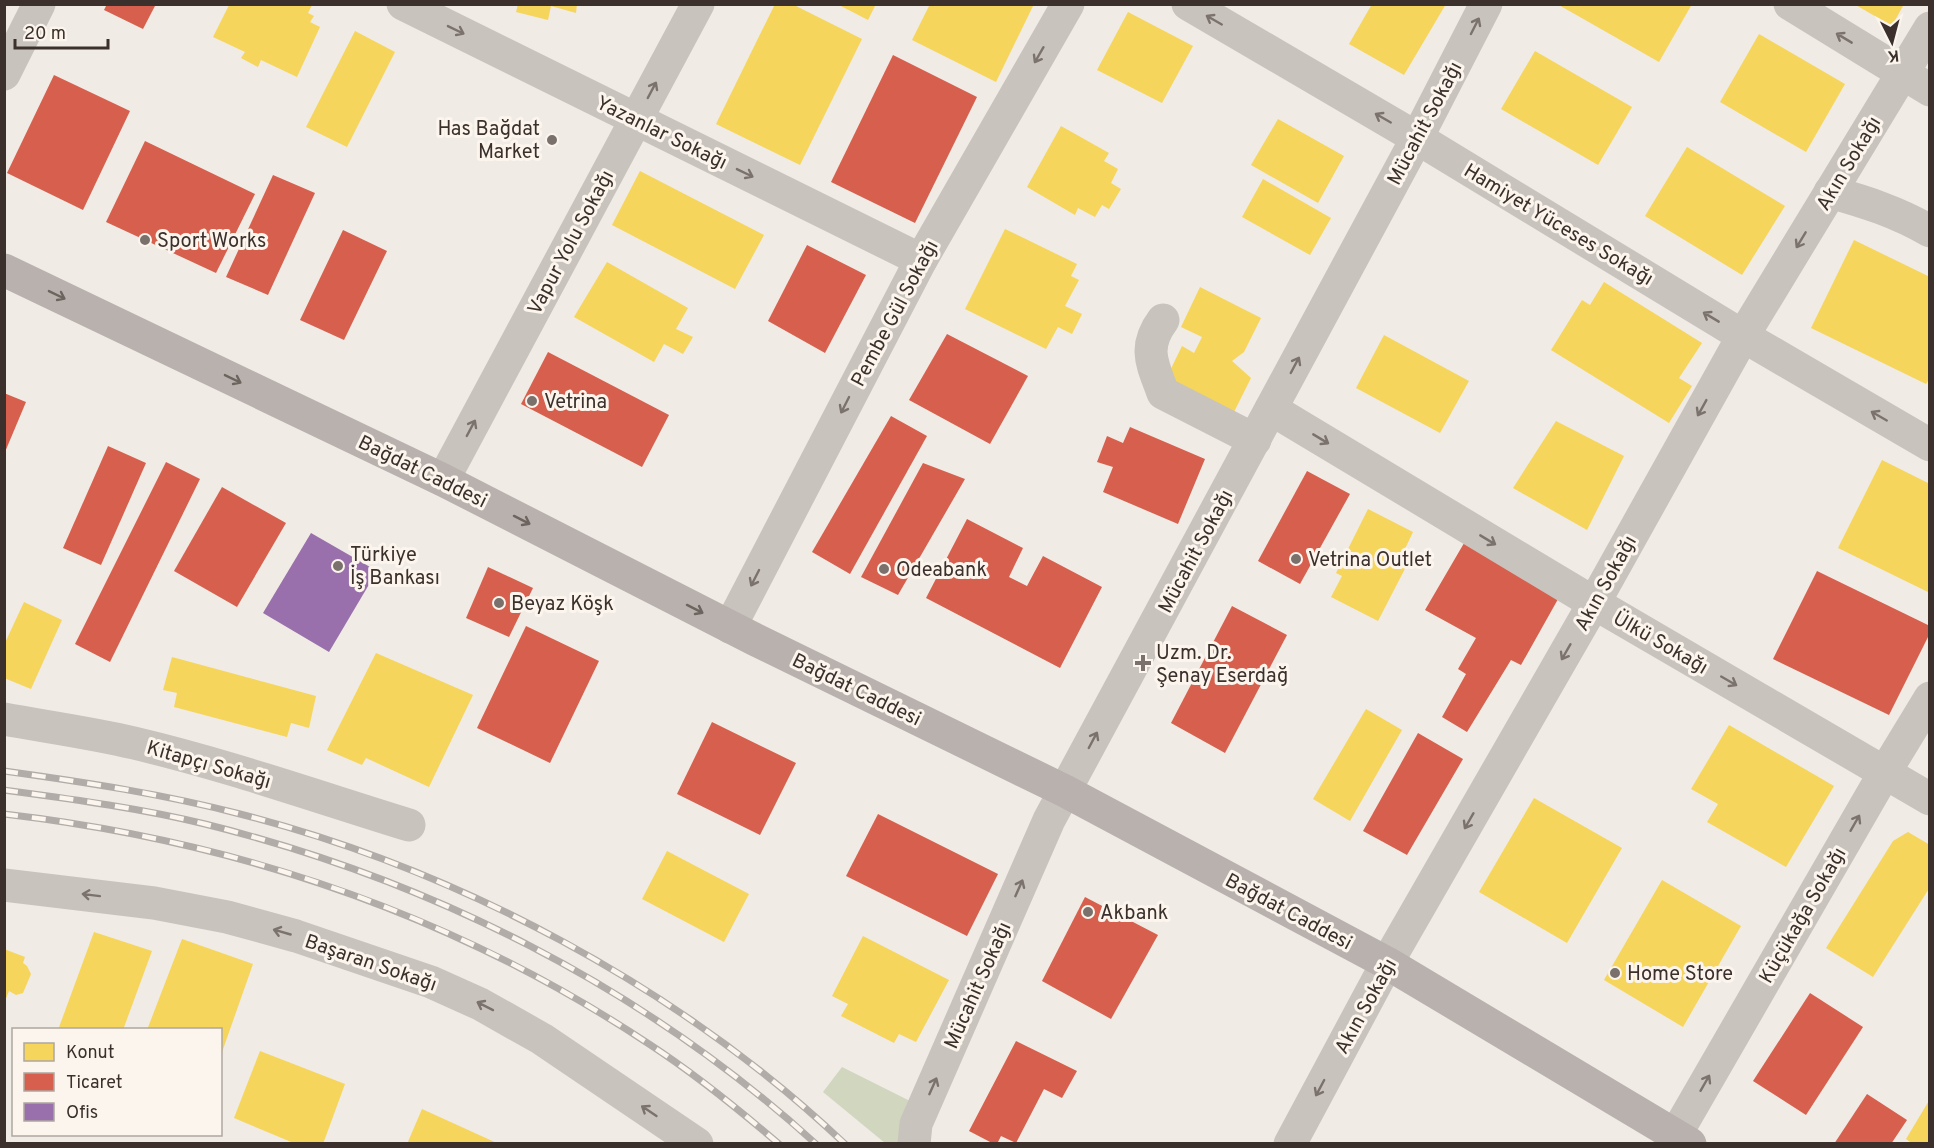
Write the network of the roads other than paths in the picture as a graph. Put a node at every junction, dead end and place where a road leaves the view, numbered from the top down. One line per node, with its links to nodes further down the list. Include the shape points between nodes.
1 (39, 4): 9 (street)
2 (403, 4): 11 (street, Yazanlar Sokağı, one-way to 11)
3 (698, 4): 11 (street, Vapur Yolu Sokağı, one-way to 3)
4 (1068, 4): 15 (street, Pembe Gül Sokağı, one-way to 15)
5 (1188, 4): 12 (street, Hamiyet Yüceses Sokağı, one-way to 5)
6 (1486, 4): 12 (street, Mücahit Sokağı, one-way to 6)
7 (1790, 4): 10 (street, one-way to 7)
8 (1929, 28): 10 (street, Akın Sokağı)
9 (4, 74)
10 (1916, 82): 13 (street, Akın Sokağı)
11 (636, 119): 15 (street, Yazanlar Sokağı, one-way to 15); 22 (street, Vapur Yolu Sokağı, one-way to 11)
12 (1417, 138): 18 (street, Hamiyet Yüceses Sokağı, one-way to 12); 19 (street, Mücahit Sokağı, one-way to 12)
13 (1830, 192): 14 (street, via 1903,216); 18 (street, Akın Sokağı, one-way to 18)
14 (1929, 231)
15 (921, 260): 24 (street, Pembe Gül Sokağı, one-way to 24)
16 (4, 270): 22 (main road, Bağdat Caddesi, one-way to 22)
17 (1163, 320): 20 (street, via 1150,356 1163,393)
18 (1743, 336): 21 (street, Hamiyet Yüceses Sokağı, one-way to 18); 23 (street, Akın Sokağı, one-way to 23)
19 (1271, 409): 20 (street, Mücahit Sokağı); 23 (street, Ülkü Sokağı, one-way to 23)
20 (1255, 440): 28 (street, Mücahit Sokağı, one-way to 20)
21 (1929, 445)
22 (443, 480): 24 (main road, Bağdat Caddesi, one-way to 24)
23 (1594, 603): 27 (street, Ülkü Sokağı, one-way to 27); 32 (street, Akın Sokağı, one-way to 32)
24 (730, 627): 28 (main road, Bağdat Caddesi)
25 (1929, 698): 27 (street, Küçükağa Sokağı)
26 (4, 719): 30 (street, Kitapçı Sokağı, via 135,743)
27 (1885, 772): 29 (street, Ülkü Sokağı); 33 (street, Küçükağa Sokağı, one-way to 27)
28 (1065, 791): 32 (main road, Bağdat Caddesi); 35 (street, Mücahit Sokağı, one-way to 28, via 916,1124)
29 (1929, 799)
30 (409, 825)
31 (4, 885): 34 (street, Başaran Sokağı, one-way to 31, via 515,1023 431,982 227,917 154,903)
32 (1388, 963): 33 (main road, Bağdat Caddesi); 36 (street, Akın Sokağı, one-way to 36)
33 (1683, 1139)
34 (697, 1143)
35 (915, 1143)
36 (1290, 1143)

